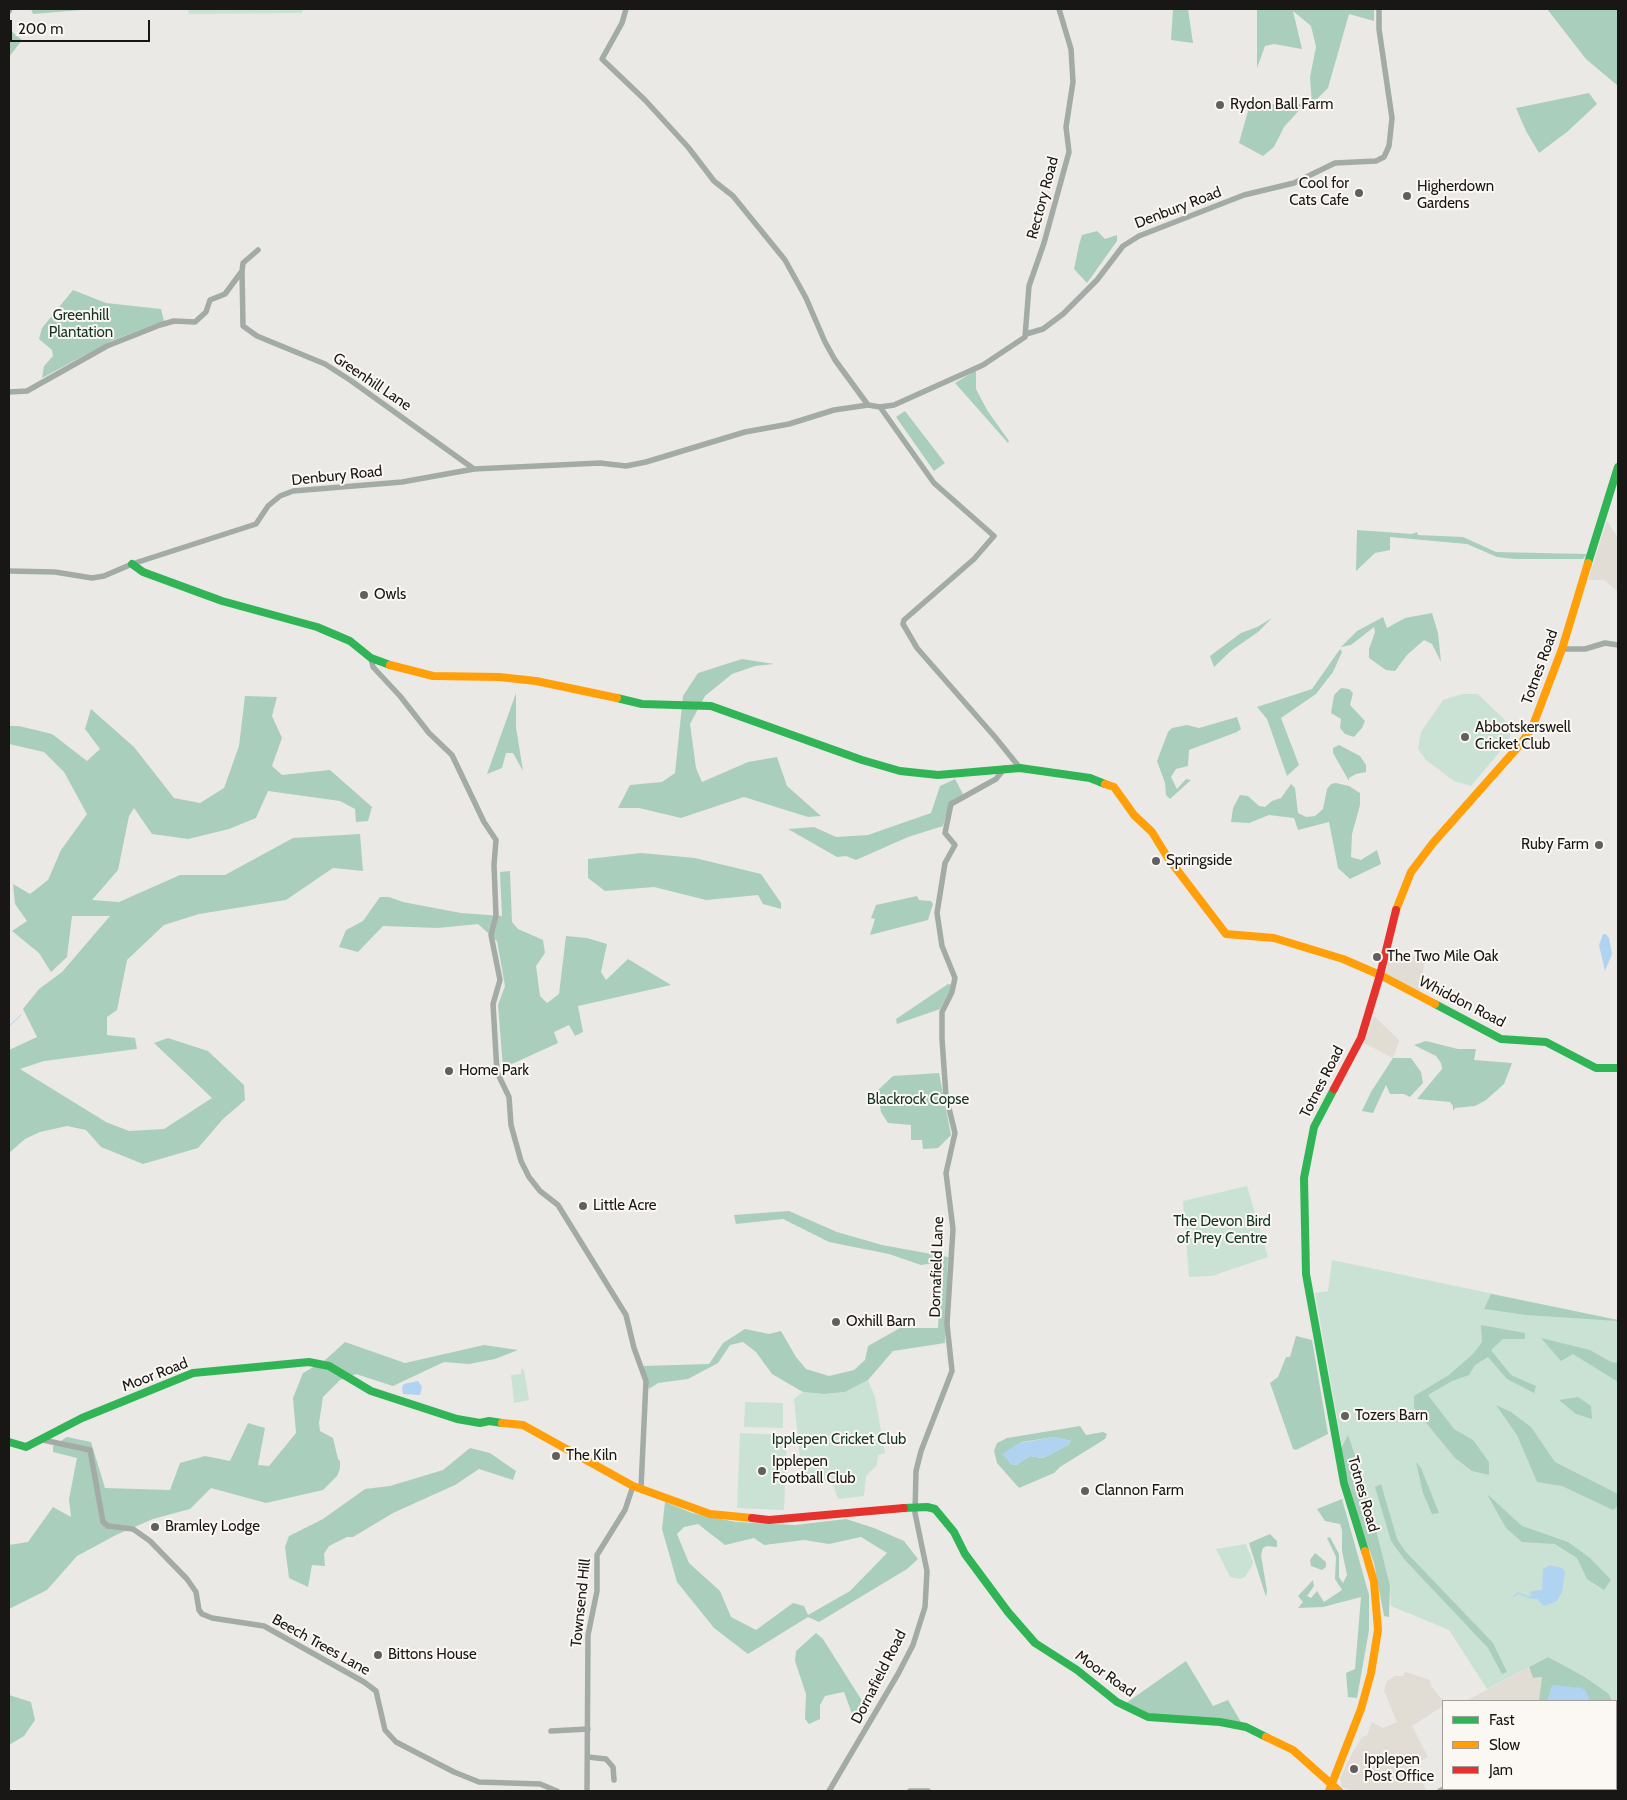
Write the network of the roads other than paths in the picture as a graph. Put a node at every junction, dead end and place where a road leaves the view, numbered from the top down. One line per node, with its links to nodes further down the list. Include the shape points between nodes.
1 (626, 9): 8 (street, via 602,59 676,134 714,181 733,196 785,260 832,354)
2 (1059, 9): 6 (street, Rectory Road, via 1071,49 1073,82 1066,127 1069,152 1029,286)
3 (1378, 9): 6 (street, Denbury Road, via 1378,30 1392,118 1389,146 1384,157 1376,161 1335,163 1294,183 1244,195 1139,236 1123,246 1097,280 1063,314 1043,329)
4 (258, 250): 5 (street, Greenhill Lane, via 243,263)
5 (242, 271): 7 (street, Greenhill Lane, via 225,294 210,300 206,312 195,322 160,325 107,346 27,391); 11 (street, Greenhill Lane, via 243,326 257,336 325,364)
6 (1026, 334): 9 (street, Denbury Road, via 1021,341 983,365 894,405)
7 (9, 392)
8 (868, 405): 9 (street, Denbury Road); 11 (street, Denbury Road, via 745,432 626,466 600,463)
9 (880, 407): 18 (street, via 934,483 994,536 974,559 903,624 917,648)
10 (1618, 467): 15 (street, Totnes Road)
11 (474, 469): 12 (street, Denbury Road, via 402,482 293,491 268,506 256,524)
12 (132, 564): 13 (street, Denbury Road, via 92,578 55,572); 16 (street, via 144,572 222,601 338,635 350,640)
13 (9, 571)
14 (1618, 645): 15 (street, via 1605,643 1585,649)
15 (1562, 649): 19 (street, Totnes Road, via 1527,736 1411,872 1397,905)
16 (371, 658): 17 (street, Whiddon Road, via 433,676 519,679 642,704 711,706 900,771 938,775); 24 (street, via 373,667 452,755 496,840 496,916 491,935 500,980 493,1004 496,1072 508,1097 520,1161 529,1178 558,1205 626,1315 646,1381)
17 (1005, 768): 18 (street, Whiddon Road); 25 (street, Dornafield Lane, via 996,778 951,804 945,833 955,845 945,863 937,913 942,946 956,978 942,1012 946,1096 955,1133 946,1174 953,1229 947,1324 952,1371 921,1451 916,1471)
18 (1020, 768): 19 (street, Whiddon Road, via 1082,775 1114,787 1134,815 1152,832 1226,934 1274,938 1296,944 1344,959)
19 (1380, 976): 20 (street, Whiddon Road, via 1501,1039 1546,1042 1596,1068); 30 (street, Totnes Road, via 1361,1038 1314,1128 1304,1178 1306,1274 1313,1325 1344,1483 1369,1562 1377,1600 1378,1630 1370,1680)
20 (1618, 1068)
21 (43, 1440): 22 (street, Moor Road, via 26,1447); 23 (street, Moor Road, via 82,1418 193,1373 309,1362 329,1366 371,1391 457,1419 523,1425); 31 (street, Beech Trees Lane, via 90,1450 103,1522 108,1526 133,1529 150,1541 187,1579 196,1592 202,1614 264,1626 364,1682 376,1691 385,1730 396,1742 454,1772 479,1782 540,1784)
22 (9, 1442)
23 (632, 1486): 24 (street, Moor Road); 26 (street, Townsend Hill, via 625,1510 597,1555 597,1591 588,1635)
24 (641, 1488): 25 (street, Moor Road, via 710,1514 769,1520 855,1510)
25 (915, 1508): 30 (street, Moor Road, via 935,1509 985,1581 1036,1643 1117,1702 1148,1718 1220,1722 1246,1728 1293,1750 1319,1771); 33 (street, Dornafield Road, via 927,1564 925,1606 913,1645 898,1674)
26 (588, 1729): 27 (street); 28 (street, Townsend Hill)
27 (552, 1730)
28 (588, 1757): 29 (street, via 606,1759 613,1767); 32 (street, Townsend Hill)
29 (614, 1780)
30 (1330, 1788): 36 (street)
31 (557, 1791)
32 (588, 1791)
33 (829, 1791)
34 (910, 1791): 35 (street)
35 (928, 1791)
36 (1339, 1791)

